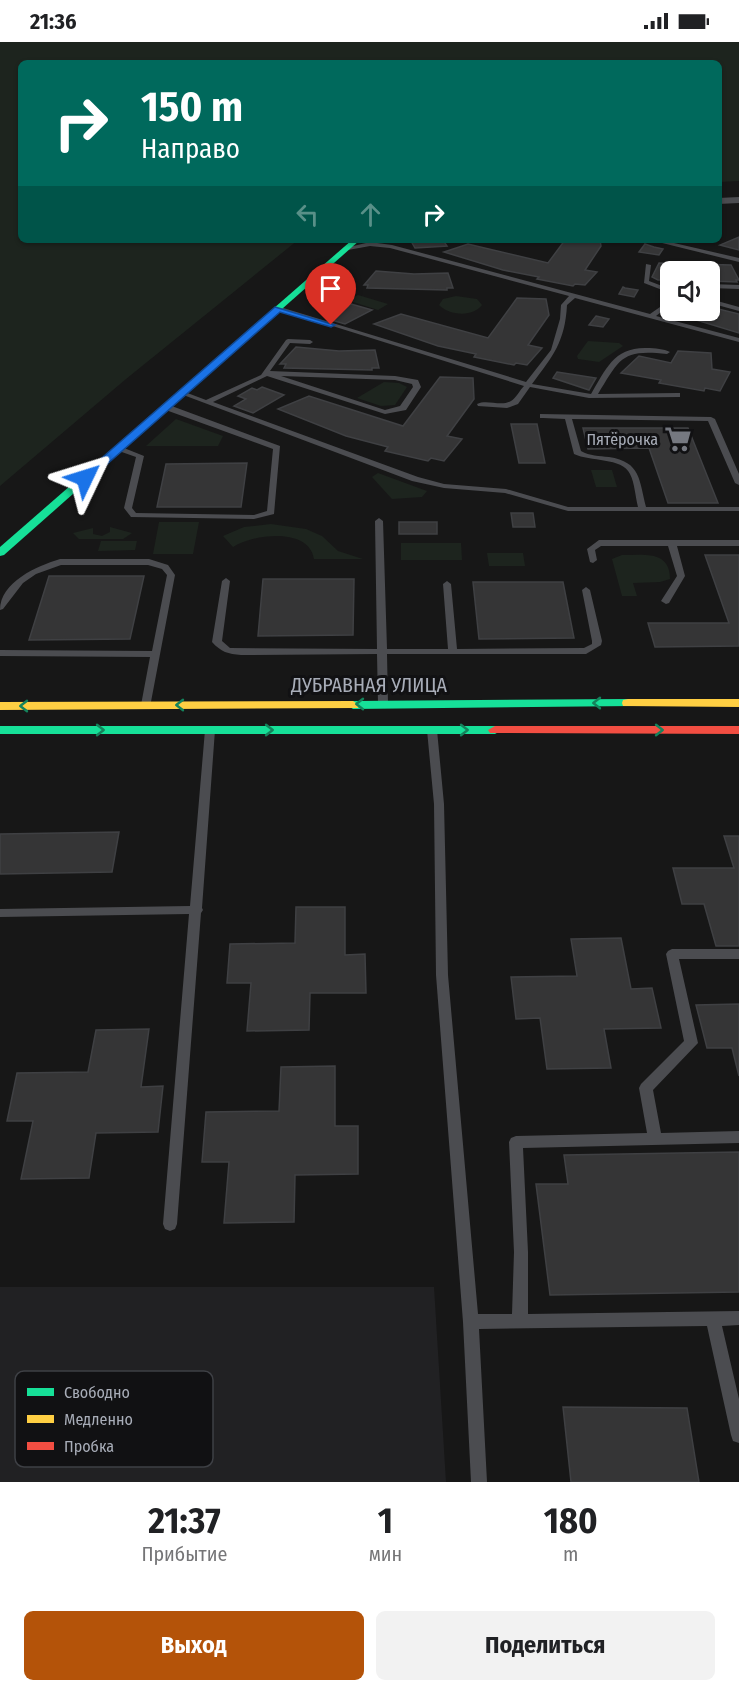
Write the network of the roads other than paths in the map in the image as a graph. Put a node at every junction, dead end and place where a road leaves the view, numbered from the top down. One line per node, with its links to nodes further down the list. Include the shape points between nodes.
1 (739, 200): 2 (street)
2 (722, 201)
3 (666, 243): 5 (lane)
4 (352, 244): 10 (lane, via 390,246); 12 (street)
5 (739, 260)
6 (648, 265): 8 (lane, via 645,282)
7 (720, 286): 9 (lane)
8 (660, 287)
9 (739, 287)
10 (574, 295): 15 (lane); 20 (lane, via 564,305 564,319 553,351)
11 (720, 304): 14 (lane)
12 (278, 308): 20 (lane); 21 (street)
13 (660, 309): 15 (lane)
14 (739, 309)
15 (651, 316): 16 (lane)
16 (739, 340)
17 (310, 342): 19 (lane, via 288,340)
18 (667, 352): 23 (lane, via 632,349 615,361)
19 (266, 373): 19 (lane, via 385,412 403,408 417,387 415,382 395,378); 24 (lane)
20 (525, 385): 23 (lane); 25 (lane, via 512,405)
21 (182, 393): 24 (lane); 26 (street)
22 (676, 395): 23 (lane)
23 (593, 396)
24 (207, 402): 31 (lane, via 428,483 513,492 563,508)
25 (481, 404)
26 (166, 407): 29 (street); 29 (lane, via 278,448 271,512 254,517 134,515 128,508 140,456)
27 (543, 416): 28 (lane)
28 (568, 416): 30 (lane, via 711,419); 31 (lane, via 578,452 590,459 622,463 632,470)
29 (119, 448): 36 (street)
30 (739, 483)
31 (643, 509): 32 (lane)
32 (739, 509)
33 (379, 521): 43 (lane)
34 (672, 543): 35 (lane); 37 (lane, via 599,543 591,549); 41 (lane, via 681,576)
35 (739, 543)
36 (0, 553)
37 (593, 560)
38 (226, 581): 43 (lane, via 217,642 227,651)
39 (447, 584): 44 (lane)
40 (586, 590): 44 (lane, via 597,641 591,649)
41 (666, 601)
42 (0, 608): 46 (lane, via 27,576 60,562 158,564 171,575)
43 (382, 652): 44 (lane); 48 (lane)
44 (453, 652)
45 (0, 653): 46 (lane)
46 (156, 654): 49 (lane)
47 (739, 703): 48 (street, ДУБРАВНАЯ УЛИЦА, one-way to 48)
48 (383, 704): 49 (street, ДУБРАВНАЯ УЛИЦА, one-way to 49)
49 (146, 705): 51 (street, ДУБРАВНАЯ УЛИЦА)
50 (0, 706): 51 (street, ДУБРАВНАЯ УЛИЦА, one-way to 50)
51 (80, 706): 53 (street)
52 (0, 730): 53 (street)
53 (74, 730): 54 (street, one-way to 54)
54 (210, 730): 55 (street, one-way to 55); 57 (lane)
55 (432, 730): 56 (street, one-way to 56); 66 (lane, via 439,804 442,975)
56 (739, 730)
57 (197, 910): 58 (lane); 62 (lane)
58 (0, 913)
59 (739, 954): 61 (lane, via 672,954 692,1043 646,1088)
60 (739, 1137): 61 (lane)
61 (655, 1139): 65 (lane, via 516,1142)
62 (170, 1224)
63 (713, 1318): 64 (lane); 65 (lane); 67 (lane)
64 (739, 1318)
65 (520, 1321): 66 (lane)
66 (471, 1322): 68 (lane)
67 (739, 1435)
68 (479, 1482)

